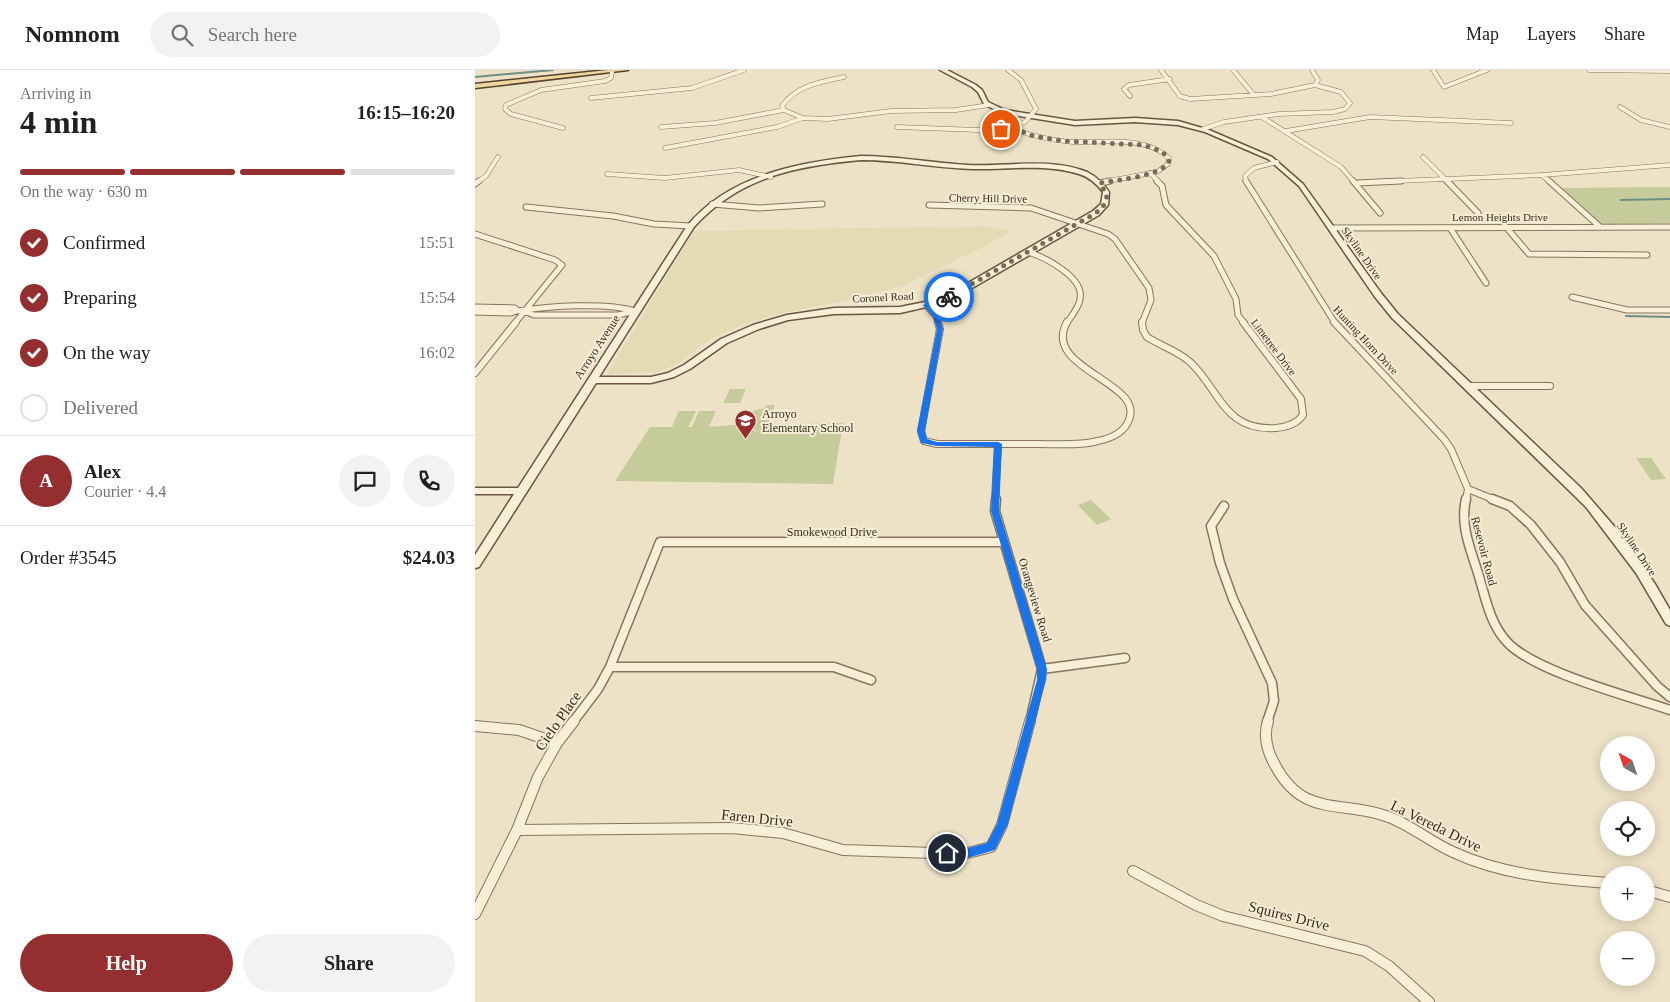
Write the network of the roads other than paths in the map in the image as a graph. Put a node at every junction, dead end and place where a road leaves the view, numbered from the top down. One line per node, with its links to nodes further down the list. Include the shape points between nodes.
1 (625, 70): 12 (main road)
2 (744, 70): 19 (street, via 692,88)
3 (943, 70): 20 (street, via 974,86)
4 (1008, 70): 23 (street, via 1021,80 1034,101 1036,109)
5 (1161, 70): 14 (street)
6 (1233, 70): 17 (street)
7 (1313, 70): 16 (street, via 1318,80)
8 (1433, 70): 9 (street, via 1444,87)
9 (1487, 70)
10 (1589, 70): 11 (street)
11 (1670, 71)
12 (612, 72): 15 (main road); 30 (street, via 611,78 605,80 549,88 506,105 505,109 511,114)
13 (844, 77): 22 (street, via 799,89 785,101)
14 (1170, 80): 17 (street, via 1182,98 1210,101); 18 (street, via 1129,85 1124,89)
15 (475, 86)
16 (1315, 86): 17 (street); 24 (street, via 1342,93 1350,103 1345,109 1333,112)
17 (1254, 95)
18 (1130, 96)
19 (591, 98)
20 (989, 106): 23 (street, Skyline Drive); 25 (street, via 903,110 828,119)
21 (1620, 107): 29 (street, via 1641,120)
22 (784, 110): 25 (street); 27 (street, via 715,123)
23 (1031, 117): 31 (street); 32 (street, Skyline Drive, via 1084,123 1156,121)
24 (1262, 117): 32 (street, via 1224,122); 33 (street)
25 (803, 118): 34 (street, via 777,127)
26 (1511, 123): 33 (street, via 1371,118)
27 (661, 127)
28 (897, 127): 31 (street)
29 (1670, 127)
30 (563, 128)
31 (1013, 128): 39 (street, via 1052,140 1154,148 1166,154 1169,161 1165,167)
32 (1203, 129): 37 (street, Skyline Drive)
33 (1286, 132): 45 (street, via 1322,152)
34 (665, 148)
35 (498, 157): 46 (street, via 486,176)
36 (1423, 157): 43 (street)
37 (1277, 162): 57 (street, Skyline Drive, via 1301,185); 78 (street, Hunting Horn Drive, via 1250,170 1245,176 1246,182 1332,320 1445,439)
38 (1670, 164): 41 (street)
39 (1150, 173): 44 (street); 76 (street, Limetree Drive, via 1162,186 1166,205 1214,256 1236,299 1238,315 1301,399 1303,414)
40 (607, 174): 42 (street, via 665,178 744,170)
41 (1542, 174): 43 (street); 55 (street)
42 (771, 176): 44 (street, via 824,162 880,158 964,166 1053,167 1085,174); 47 (street, Arroyo Avenue)
43 (1445, 180): 45 (street); 52 (street)
44 (1100, 183): 53 (street, Coronel Road, via 1107,196 1104,205)
45 (1357, 183): 51 (street)
46 (475, 184)
47 (712, 204): 48 (street, via 759,208); 54 (street, Arroyo Avenue)
48 (822, 204)
49 (929, 205): 53 (street, Cherry Hill Drive, via 1031,208)
50 (526, 207): 54 (street)
51 (1380, 213)
52 (1478, 213)
53 (1078, 223): 61 (street, Coronel Road); 76 (street, Cherry Hill Drive, via 1115,239 1149,289 1151,300 1141,323 1147,337 1191,363 1232,418 1255,428)
54 (691, 226): 67 (street, Arroyo Avenue)
55 (1599, 226): 56 (street, Lemon Heights Drive); 59 (street, Lemon Heights Drive)
56 (1670, 226)
57 (1331, 228): 58 (street, Lemon Heights Drive); 74 (street, Skyline Drive, via 1395,316)
58 (1450, 228): 59 (street, Lemon Heights Drive); 63 (street)
59 (1506, 228): 62 (street, via 1529,254)
60 (475, 234): 70 (street, via 562,265)
61 (1027, 252): 65 (street, Coronel Road, via 957,293); 77 (street, via 1050,261 1081,287 1081,299 1063,332 1063,346 1077,363 1120,392 1130,410 1129,420 1119,433 1101,440 1079,444)
62 (1647, 255)
63 (1486, 283)
64 (1572, 297): 68 (street, via 1627,310)
65 (926, 305): 73 (street, Coronel Road, via 900,310 820,312 787,318 723,341 671,375 651,380); 77 (street, via 936,316 940,329 921,431 924,441)
66 (475, 307): 69 (street, via 515,308)
67 (636, 310): 70 (street, via 618,315 534,315); 73 (street, Arroyo Avenue)
68 (1670, 310)
69 (517, 311): 70 (street); 71 (street)
70 (524, 311): 72 (street)
71 (475, 312)
72 (475, 373)
73 (592, 380): 80 (street, Arroyo Avenue)
74 (1469, 386): 75 (street); 85 (street, Skyline Drive, via 1597,511)
75 (1550, 386)
76 (1284, 427)
77 (998, 444): 83 (street, Orangeview Road, via 994,500)
78 (1468, 489): 91 (street, via 1511,506 1531,525 1560,562 1585,605); 92 (street, Resevoir Road, via 1463,511 1465,531 1493,620 1508,643 1540,665)
79 (475, 491): 80 (street)
80 (521, 491): 84 (street, Arroyo Avenue)
81 (1224, 506): 98 (street, La Vereda Drive, via 1211,526 1216,551 1235,607 1265,665 1275,693 1265,737 1271,759 1288,786 1301,799 1314,804 1369,811 1388,817 1452,853 1486,867 1527,877)
82 (660, 542): 83 (street, Smokewood Drive); 88 (street, Cielo Place)
83 (1004, 542): 89 (street, Orangeview Road)
84 (475, 564)
85 (1668, 612): 86 (street, Skyline Drive)
86 (1670, 621)
87 (1125, 658): 89 (street)
88 (610, 667): 90 (street, via 834,667); 94 (street, Cielo Place, via 598,689)
89 (1042, 669): 96 (street, Orangeview Road, via 1002,824)
90 (871, 680)
91 (1670, 697)
92 (1670, 710)
93 (475, 726): 94 (street, via 519,730)
94 (557, 743): 95 (street, Cielo Place, via 538,776)
95 (517, 830): 96 (street, Faren Drive, via 732,828 783,833 843,850 964,854); 101 (street, Cielo Place)
96 (991, 847)
97 (1133, 871): 102 (street, Squires Drive, via 1223,916 1365,951 1389,966)
98 (1600, 882)
99 (1655, 893): 100 (street)
100 (1670, 897)
101 (475, 914)
102 (1429, 1002)

